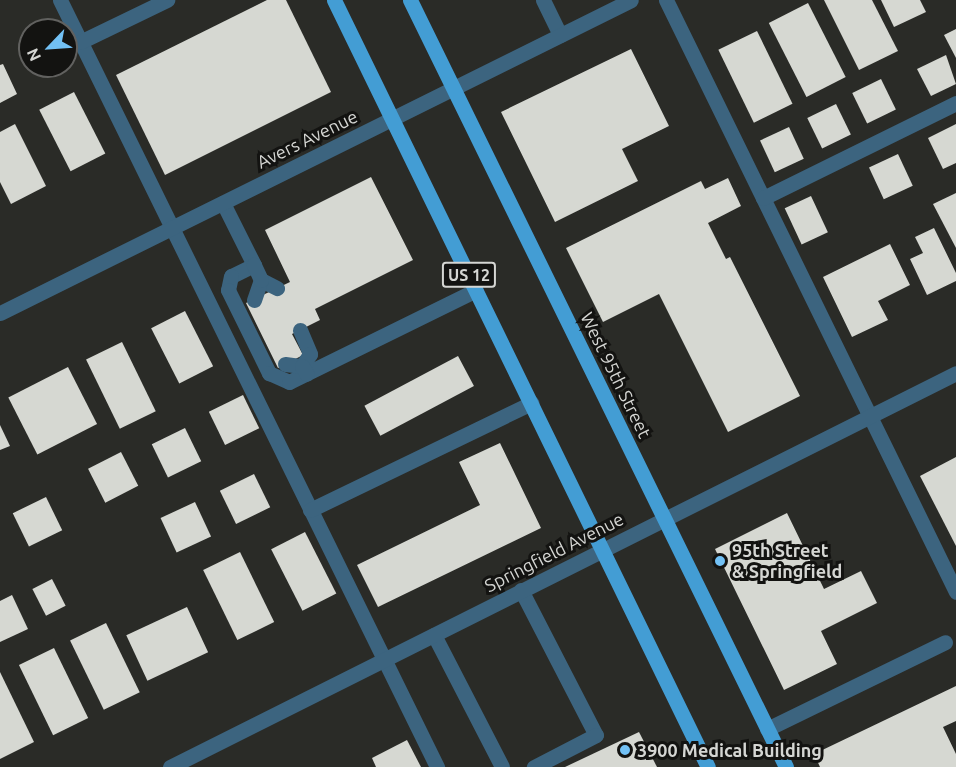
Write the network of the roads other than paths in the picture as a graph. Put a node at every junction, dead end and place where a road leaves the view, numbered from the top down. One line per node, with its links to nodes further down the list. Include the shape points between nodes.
1 (60, 0): 9 (street)
2 (167, 0): 9 (street)
3 (334, 0): 12 (main road, US 12)
4 (410, 0): 10 (main road, West 95th Street)
5 (543, 0): 8 (street)
6 (631, 0): 8 (street, Avers Avenue)
7 (666, 0): 13 (street)
8 (560, 35): 10 (street, Avers Avenue)
9 (80, 42): 15 (street)
10 (453, 88): 12 (street, Avers Avenue); 29 (main road, West 95th Street)
11 (956, 103): 13 (street)
12 (392, 118): 14 (street, Avers Avenue); 19 (main road, US 12)
13 (763, 198): 27 (street)
14 (223, 203): 15 (street, Avers Avenue); 16 (street)
15 (172, 228): 21 (street, Avers Avenue); 28 (street)
16 (254, 265): 17 (street); 24 (street, via 231,276 228,290 269,373 289,382)
17 (261, 280): 18 (street); 20 (street)
18 (278, 288)
19 (477, 290): 24 (street); 26 (main road, US 12)
20 (254, 300)
21 (0, 313)
22 (300, 330): 24 (street, via 310,354)
23 (285, 364): 24 (street)
24 (304, 370)
25 (956, 373): 27 (street, Springfield Avenue)
26 (531, 403): 28 (street); 30 (main road, US 12)
27 (870, 416): 29 (street, Springfield Avenue); 32 (street)
28 (310, 510): 35 (street)
29 (664, 518): 30 (street, Springfield Avenue); 36 (main road, West 95th Street)
30 (603, 549): 31 (street, Springfield Avenue); 41 (main road, US 12)
31 (521, 590): 33 (street, Springfield Avenue); 40 (street, via 596,735)
32 (956, 592)
33 (434, 634): 35 (street, Springfield Avenue); 39 (street)
34 (945, 642): 36 (street)
35 (384, 660): 37 (street, Springfield Avenue); 38 (street)
36 (767, 729): 42 (main road, West 95th Street)
37 (170, 767)
38 (437, 767)
39 (502, 767)
40 (534, 767)
41 (708, 767)
42 (786, 767)

